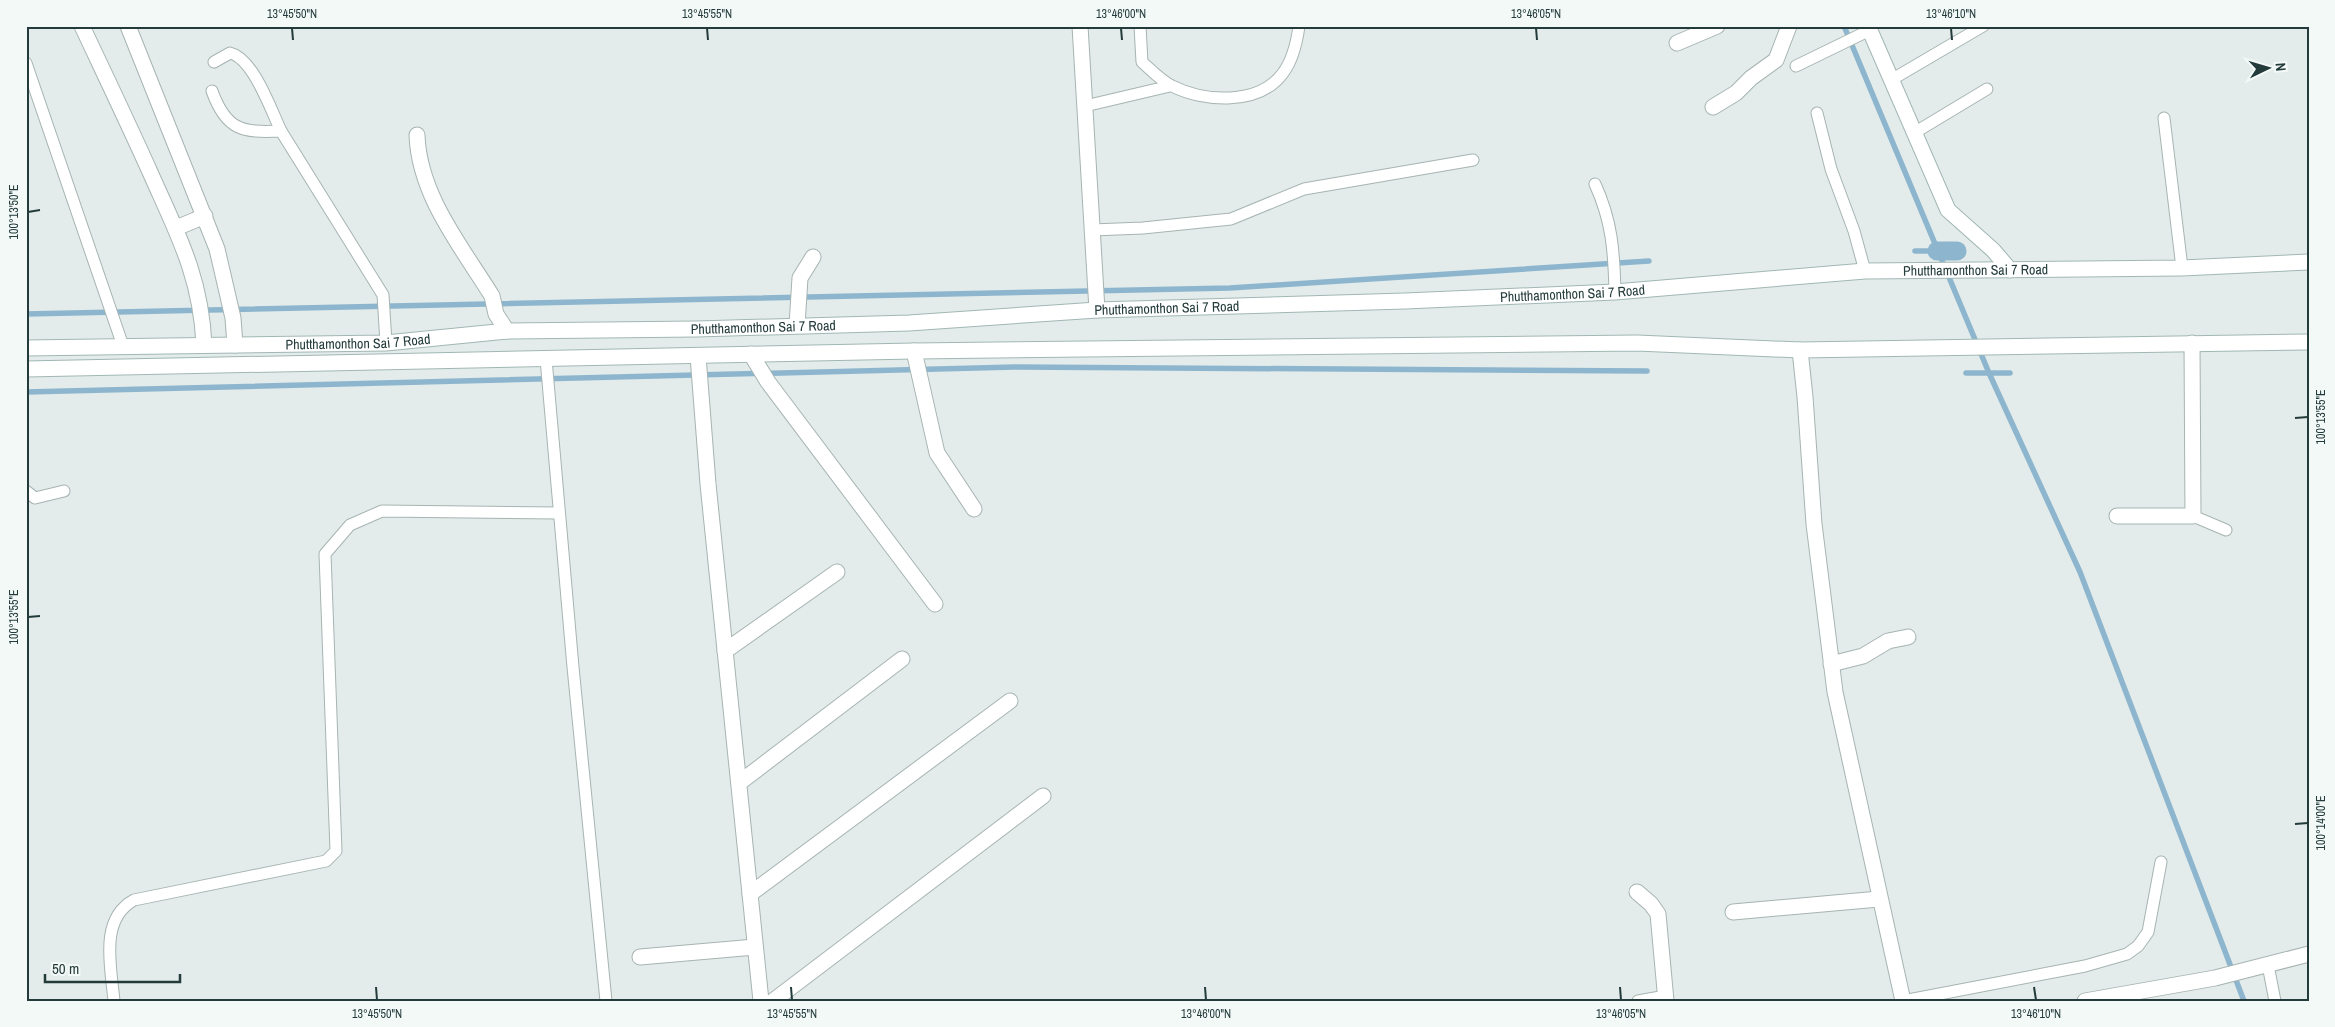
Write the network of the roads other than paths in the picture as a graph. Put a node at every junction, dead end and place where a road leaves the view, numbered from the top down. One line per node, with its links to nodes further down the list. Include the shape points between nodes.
1 (82, 26): 28 (street)
2 (128, 26): 27 (street)
3 (1080, 26): 18 (street)
4 (1140, 26): 15 (lane, via 1142,62)
5 (1299, 26): 15 (lane, via 1295,46 1283,73 1267,88 1242,97 1219,98)
6 (1717, 26): 10 (street)
7 (1789, 26): 19 (street, via 1776,60)
8 (1983, 26): 14 (lane)
9 (1869, 28): 13 (lane); 14 (street)
10 (1677, 43)
11 (214, 62): 22 (lane, via 230,53 239,55 250,69)
12 (26, 63): 44 (lane)
13 (1796, 66)
14 (1891, 80): 23 (street)
15 (1170, 86): 18 (lane)
16 (1987, 89): 23 (lane)
17 (212, 90): 22 (lane, via 222,114 236,127 252,133)
18 (1085, 106): 29 (street)
19 (1713, 108)
20 (1817, 113): 34 (lane, via 1831,169)
21 (2164, 118): 32 (lane)
22 (281, 131): 39 (lane, via 383,295)
23 (1914, 133): 33 (street, via 1948,210)
24 (417, 135): 38 (street, via 418,154 428,190 492,296 496,314)
25 (1473, 160): 29 (lane, via 1304,189 1231,219)
26 (1596, 184): 35 (lane, via 1606,208 1614,250)
27 (205, 216): 28 (street); 43 (street, via 225,274)
28 (176, 228): 42 (street, via 196,280)
29 (1092, 230): 36 (street)
30 (813, 257): 37 (street, via 800,278)
31 (2309, 262): 32 (street, Phutthamonthon Sai 7 Road)
32 (2182, 268): 33 (street, Phutthamonthon Sai 7 Road)
33 (2010, 270): 34 (street, Phutthamonthon Sai 7 Road)
34 (1865, 271): 35 (street, Phutthamonthon Sai 7 Road)
35 (1615, 292): 36 (street, Phutthamonthon Sai 7 Road, via 1405,301)
36 (1096, 306): 37 (street, Phutthamonthon Sai 7 Road, via 910,323)
37 (796, 325): 38 (street, Phutthamonthon Sai 7 Road)
38 (507, 331): 39 (street, Phutthamonthon Sai 7 Road)
39 (386, 342): 43 (street, Phutthamonthon Sai 7 Road)
40 (2309, 342): 41 (street, Phutthamonthon Sai 7 Road)
41 (2192, 343): 46 (street, Phutthamonthon Sai 7 Road); 57 (street)
42 (204, 345): 43 (street, Phutthamonthon Sai 7 Road); 44 (street, Phutthamonthon Sai 7 Road)
43 (235, 345)
44 (123, 346): 45 (street, Phutthamonthon Sai 7 Road)
45 (26, 348)
46 (1800, 350): 47 (street, Phutthamonthon Sai 7 Road, via 1636,343); 64 (street, via 1814,524)
47 (914, 354): 49 (street, Phutthamonthon Sai 7 Road); 54 (street, via 937,453)
48 (698, 358): 49 (street, Phutthamonthon Sai 7 Road); 50 (street, Phutthamonthon Sai 7 Road); 62 (street)
49 (754, 359): 60 (street)
50 (546, 361): 51 (street, Phutthamonthon Sai 7 Road); 55 (lane)
51 (26, 369)
52 (26, 491): 53 (lane, via 35,498)
53 (64, 491)
54 (974, 509)
55 (559, 513): 78 (lane, via 382,511 350,525 325,554 336,851 326,861 134,900 123,906 116,915 109,945); 79 (lane)
56 (2117, 516): 57 (street)
57 (2193, 516): 58 (lane)
58 (2226, 530)
59 (837, 572): 62 (street)
60 (935, 604)
61 (1908, 637): 64 (street, via 1888,642 1863,656)
62 (725, 651): 66 (street)
63 (902, 660): 66 (street)
64 (1832, 664): 71 (street)
65 (1010, 701): 70 (street)
66 (739, 783): 70 (street)
67 (1043, 796): 81 (street)
68 (2161, 862): 83 (lane, via 2148,932 2127,954 2085,966)
69 (1637, 892): 77 (street, via 1658,914)
70 (750, 894): 73 (street)
71 (1879, 899): 72 (street); 83 (street)
72 (1732, 912)
73 (755, 947): 75 (street); 80 (street)
74 (2309, 954): 76 (street)
75 (640, 957)
76 (2268, 965): 84 (street, via 2215,978); 85 (lane)
77 (1666, 998): 82 (lane)
78 (114, 1001)
79 (606, 1001)
80 (760, 1001)
81 (773, 1001)
82 (1638, 1001)
83 (1903, 1001)
84 (2085, 1001)
85 (2275, 1001)

